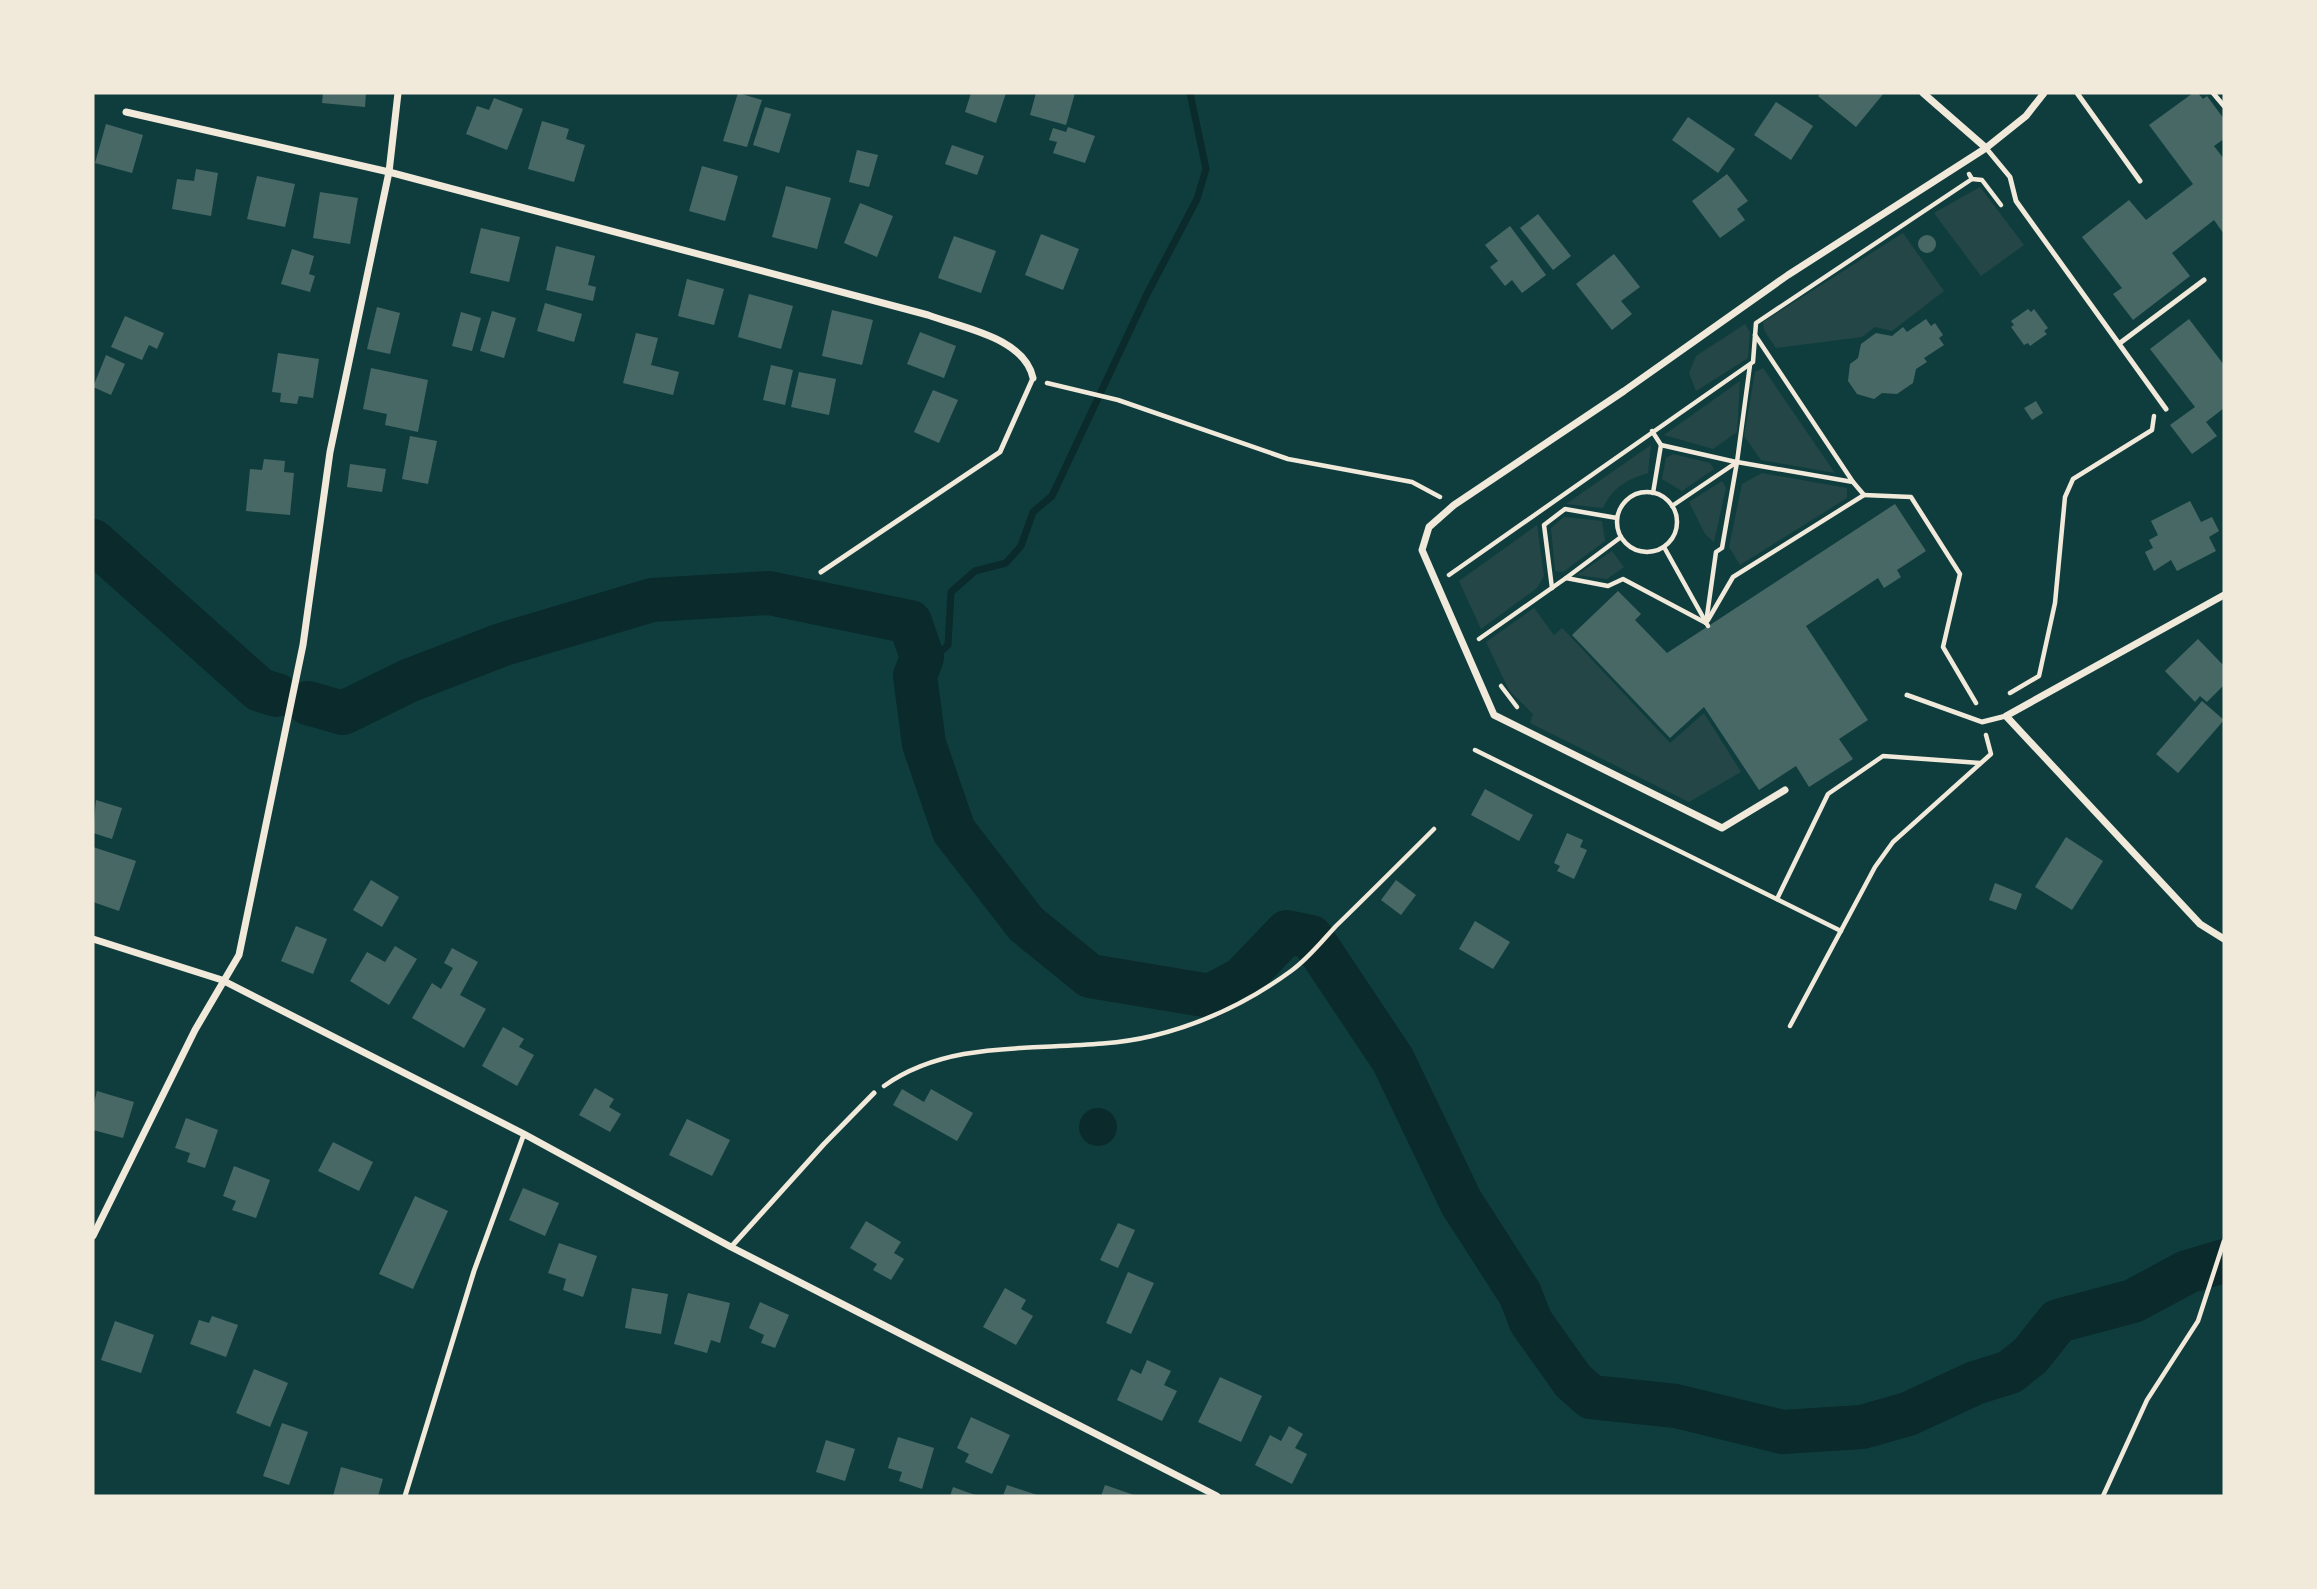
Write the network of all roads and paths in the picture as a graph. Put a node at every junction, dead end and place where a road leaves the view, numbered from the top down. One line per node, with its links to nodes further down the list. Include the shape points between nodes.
1 (398, 93): 9 (street)
2 (1923, 93): 8 (street)
3 (2044, 93): 8 (street, via 2026,116)
4 (2077, 93): 11 (lane)
5 (2213, 93): 6 (lane)
6 (2224, 106)
7 (127, 112): 9 (street)
8 (1986, 148): 14 (lane, via 2010,177 2016,201); 25 (street, via 1788,275)
9 (388, 172): 16 (street, via 928,315 1001,342 1021,354); 54 (street, via 330,452 303,645 239,955)
10 (1972, 179): 13 (path, via 1756,323)
11 (2140, 181)
12 (2204, 280): 14 (lane)
13 (1755, 335): 15 (path); 22 (path)
14 (2120, 343): 17 (lane)
15 (1750, 365): 19 (path); 21 (path)
16 (1033, 378): 25 (path, via 1118,400 1288,459 1412,482); 30 (lane, via 1000,452)
17 (2166, 409)
18 (2152, 414): 39 (path, via 2152,429 2073,479 2065,497 2055,603)
19 (1652, 431): 20 (path); 31 (path)
20 (1661, 446): 21 (path); 23 (path)
21 (1737, 462): 22 (path); 26 (path); 37 (path, via 1722,548 1716,552)
22 (1853, 482): 24 (path)
23 (1653, 493): 26 (path); 27 (path, via 1630,498)
24 (1864, 495): 37 (path, via 1733,577); 42 (path, via 1911,497 1960,574 1943,647)
25 (1454, 505): 33 (street, via 1429,527 1423,550)
26 (1672, 506): 29 (path, via 1675,532)
27 (1617, 518): 28 (path); 35 (path, via 1565,509 1544,525)
28 (1621, 537): 29 (path, via 1640,551); 32 (path)
29 (1664, 547): 37 (path)
30 (821, 572)
31 (1452, 573): 33 (path); 34 (path)
32 (1566, 578): 35 (path); 37 (path, via 1608,586 1623,579)
33 (1437, 584): 48 (street, via 1494,715 1722,828)
34 (1456, 584)
35 (1552, 588): 38 (path, via 1479,639)
36 (2224, 595): 44 (street)
37 (1707, 625)
38 (1474, 628)
39 (2039, 676)
40 (1497, 678): 43 (path)
41 (1907, 695): 45 (lane)
42 (1980, 710)
43 (1522, 713)
44 (2006, 716): 45 (lane); 53 (street, via 2200,924)
45 (1982, 722): 47 (path, via 1991,754)
46 (1475, 750): 50 (path)
47 (1981, 763): 50 (path, via 1883,756 1828,794); 51 (path, via 1893,842)
48 (1785, 790)
49 (1434, 829): 56 (path, via 1294,969 1252,997 1150,1037 981,1052 933,1061 905,1071)
50 (1777, 899): 51 (path)
51 (1841, 931): 55 (path)
52 (93, 939): 54 (street)
53 (2224, 939)
54 (222, 980): 57 (street); 58 (street)
55 (1790, 1026)
56 (874, 1093): 60 (lane)
57 (524, 1134): 60 (street); 61 (lane, via 474,1271)
58 (93, 1237)
59 (2224, 1241): 63 (path, via 2197,1321 2147,1400)
60 (731, 1247): 62 (street)
61 (405, 1496)
62 (1217, 1496)
63 (2103, 1496)

